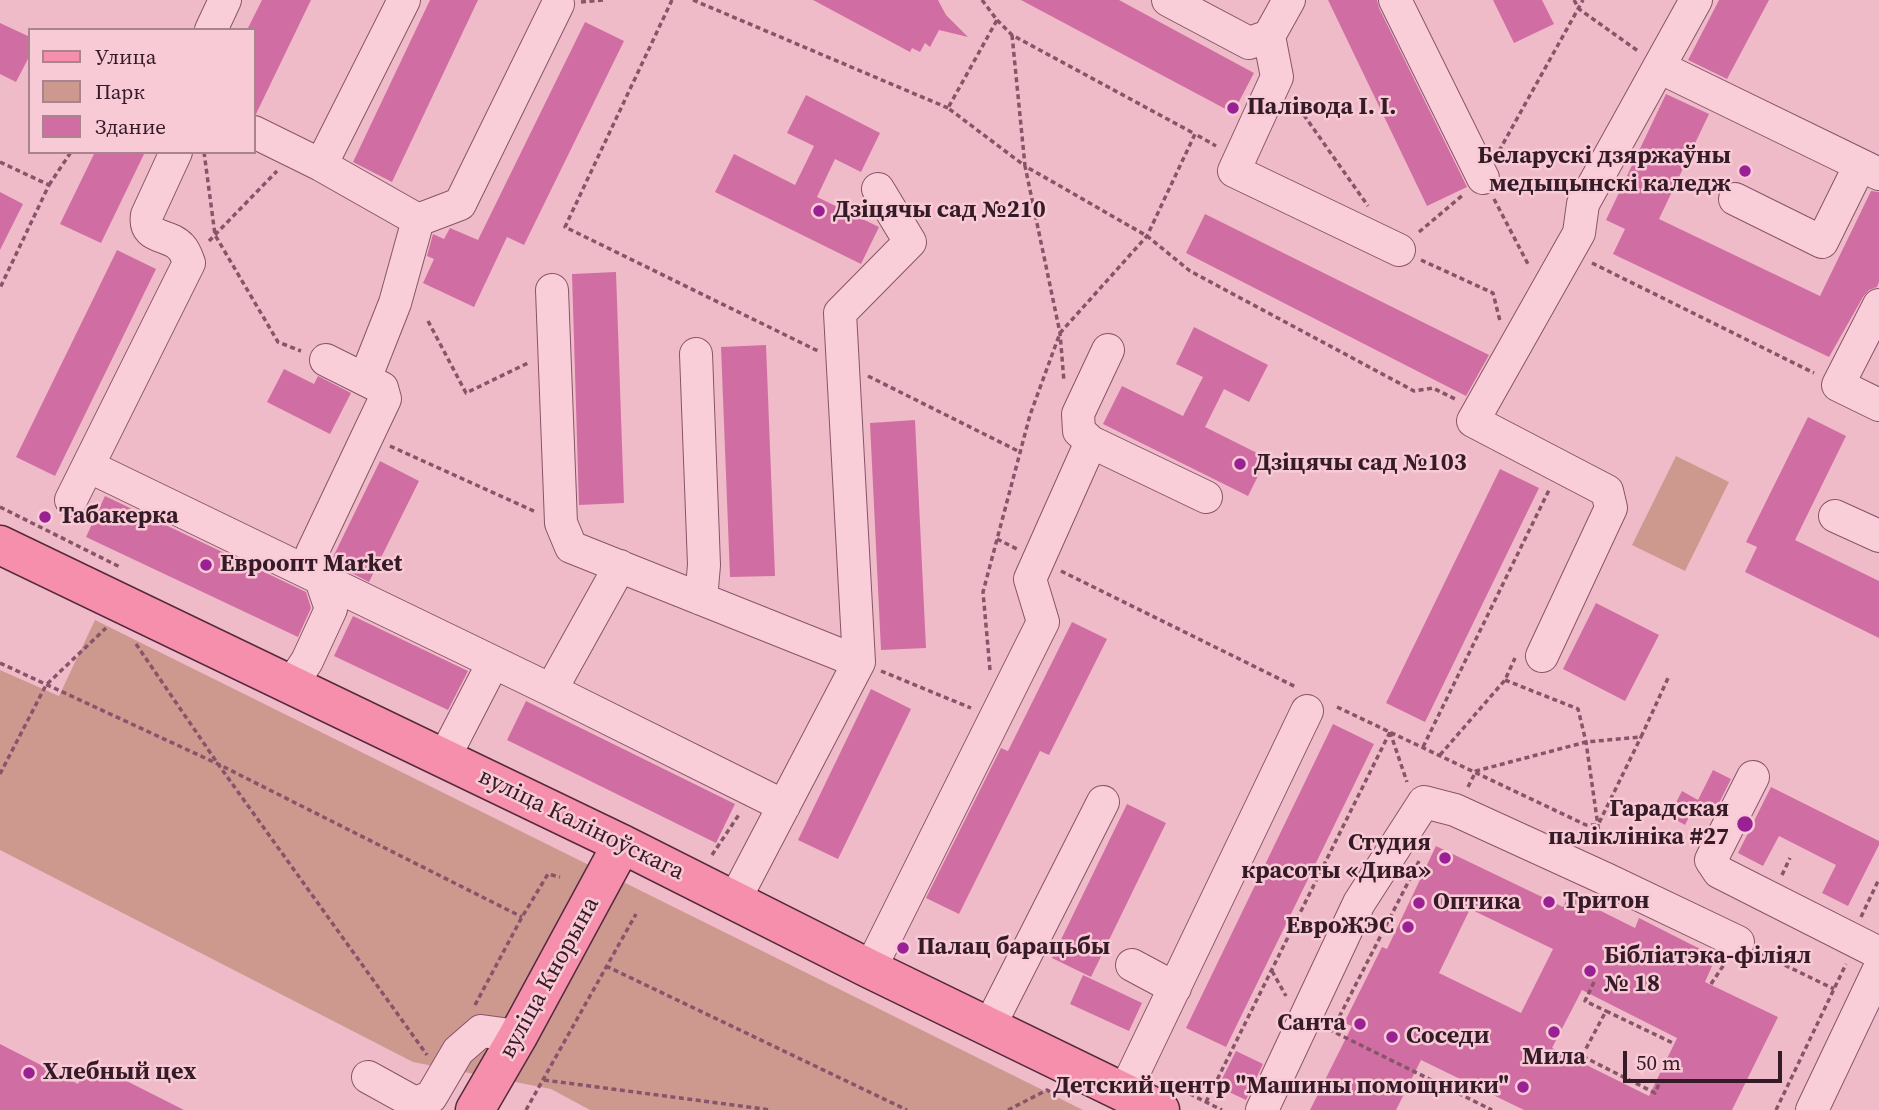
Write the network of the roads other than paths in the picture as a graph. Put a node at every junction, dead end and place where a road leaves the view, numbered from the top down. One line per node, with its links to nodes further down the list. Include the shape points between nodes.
1 (225, 0): 8 (street)
2 (404, 0): 13 (street)
3 (1168, 0): 9 (street, via 1249,43)
4 (1289, 0): 9 (street)
5 (1395, 0): 15 (street)
6 (1696, 0): 10 (street)
7 (558, 5): 18 (street, via 460,204)
8 (212, 28)
9 (1269, 36): 19 (street, via 1277,77 1234,171)
10 (1659, 67): 14 (street); 37 (street, via 1583,204 1579,233 1473,421 1607,491 1611,508)
11 (256, 133): 13 (street)
12 (176, 154): 28 (street, via 145,223 150,232 183,248 189,263)
13 (308, 158): 18 (street)
14 (1870, 170): 17 (street, via 1822,242)
15 (1483, 178)
16 (878, 190): 38 (street, via 910,242 840,313)
17 (1735, 199)
18 (418, 220): 25 (street, via 395,303)
19 (1399, 250)
20 (552, 290): 34 (street, via 561,523 571,547)
21 (1879, 305): 26 (street, via 1838,385)
22 (1108, 350): 27 (street, via 1078,414 1079,431)
23 (696, 354): 36 (street, via 704,565)
24 (326, 360): 25 (street)
25 (365, 379): 35 (street, via 382,388 385,399 312,553)
26 (1879, 405)
27 (1091, 442): 29 (street); 53 (street, via 1030,579 1042,622)
28 (88, 466): 30 (street); 35 (street)
29 (1206, 498)
30 (71, 500)
31 (1835, 516): 32 (street)
32 (1879, 536)
33 (0, 545): 40 (main road, вуліца Каліноўскага)
34 (620, 566): 36 (street); 41 (street)
35 (320, 580): 39 (street); 40 (street, via 331,609)
36 (701, 599): 38 (street)
37 (1542, 656)
38 (859, 662): 46 (street)
39 (493, 663): 41 (street); 43 (street)
40 (291, 685): 43 (main road, вуліца Каліноўскага)
41 (551, 690): 46 (street)
42 (1315, 702): 54 (street)
43 (444, 758): 47 (main road, вуліца Каліноўскага)
44 (1753, 777): 50 (street, via 1711,860 1715,866)
45 (1103, 802): 55 (street)
46 (784, 806): 48 (street)
47 (622, 844): 48 (main road, вуліца Каліноўскага); 56 (main road, вуліца Кнорына)
48 (734, 901): 53 (main road, вуліца Каліноўскага)
49 (1738, 942): 62 (street, via 1455,810 1424,802 1359,903)
50 (1868, 948)
51 (1132, 965): 54 (street)
52 (1879, 968): 63 (street)
53 (870, 969): 55 (main road, вуліца Каліноўскага)
54 (1175, 988): 58 (street)
55 (989, 1027): 58 (main road, вуліца Каліноўскага)
56 (518, 1036): 59 (street, via 481,1031 458,1051 432,1097); 60 (main road, вуліца Кнорына)
57 (368, 1077): 59 (street)
58 (1124, 1093): 61 (main road, вуліца Каліноўскага)
59 (416, 1107)
60 (475, 1110)
61 (1160, 1110)
62 (1262, 1110)
63 (1812, 1110)

